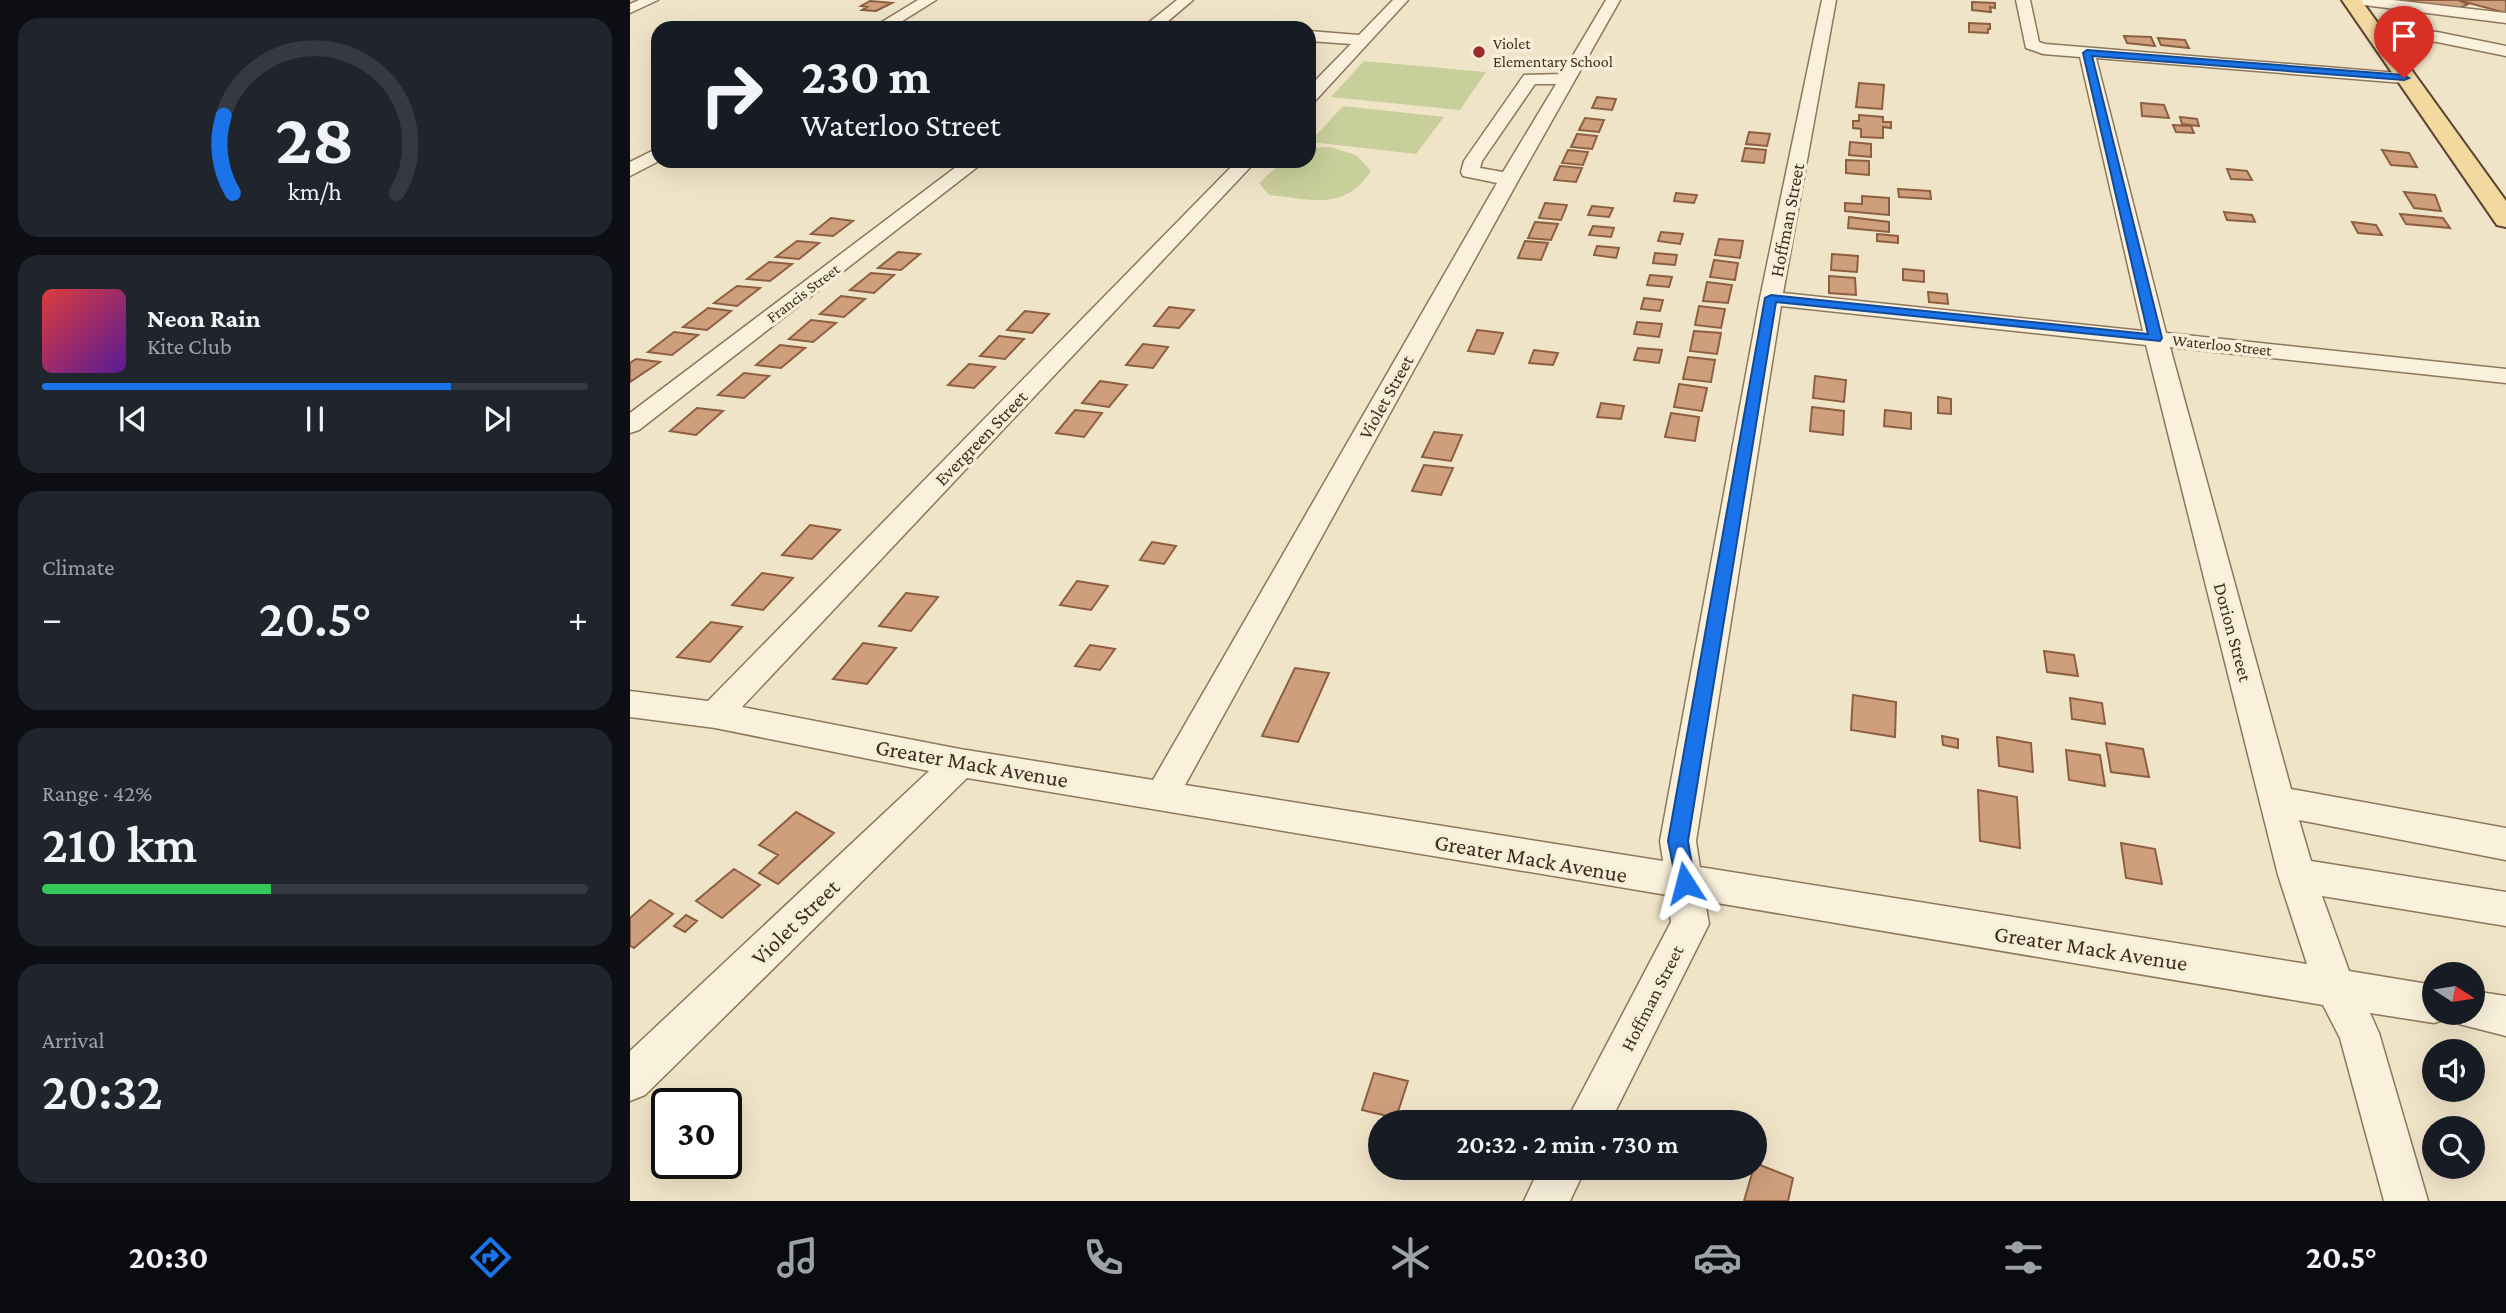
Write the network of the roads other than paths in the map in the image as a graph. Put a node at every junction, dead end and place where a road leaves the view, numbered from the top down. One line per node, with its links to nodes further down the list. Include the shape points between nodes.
1 (651, 0): 10 (street)
2 (929, 0): 12 (street)
3 (1186, 0): 13 (street)
4 (1401, 0): 16 (street)
5 (1613, 0): 20 (street, Violet Street)
6 (1829, 0): 28 (street, Hoffman Street)
7 (2023, 0): 18 (street, via 2032,45)
8 (2354, 0): 9 (street); 14 (main road)
9 (2387, 1): 11 (street)
10 (630, 9)
11 (2506, 18)
12 (892, 21)
13 (1159, 21)
14 (2374, 33): 17 (street, via 2437,37); 19 (main road)
15 (1316, 37): 16 (street)
16 (1364, 40): 21 (street)
17 (2506, 51)
18 (2087, 53): 19 (street); 29 (street, Dorion Street)
19 (2404, 78): 27 (main road)
20 (1567, 79): 26 (street, Violet Street); 26 (street, via 1530,79 1473,162 1470,172)
21 (1316, 90)
22 (651, 158): 25 (street)
23 (967, 168): 31 (street, Francis Street)
24 (1240, 168): 33 (street, Evergreen Street)
25 (630, 170)
26 (1509, 179): 35 (street, Violet Street)
27 (2506, 219)
28 (1771, 298): 29 (street, Waterloo Street); 39 (street, Hoffman Street, via 1678,841)
29 (2156, 338): 30 (street, Waterloo Street); 36 (street, Dorion Street)
30 (2506, 376)
31 (630, 425)
32 (630, 704): 33 (street, Greater Mack Avenue)
33 (715, 715): 34 (street, Greater Mack Avenue)
34 (960, 763): 35 (street, Greater Mack Avenue); 45 (street, Violet Street)
35 (1162, 795): 39 (street, Greater Mack Avenue)
36 (2277, 801): 37 (street); 38 (street, Dorion Street)
37 (2506, 844)
38 (2296, 875): 40 (street); 41 (street, Dorion Street)
39 (1685, 883): 41 (street, Greater Mack Avenue); 46 (street, Hoffman Street, via 1690,923)
40 (2506, 909)
41 (2335, 988): 42 (street, Greater Mack Avenue); 49 (street, Dorion Street, via 2359,1033)
42 (2422, 1002)
43 (2485, 1012): 44 (street)
44 (2506, 1016)
45 (630, 1080)
46 (1593, 1110)
47 (1557, 1180): 48 (street)
48 (1546, 1201)
49 (2406, 1201)

